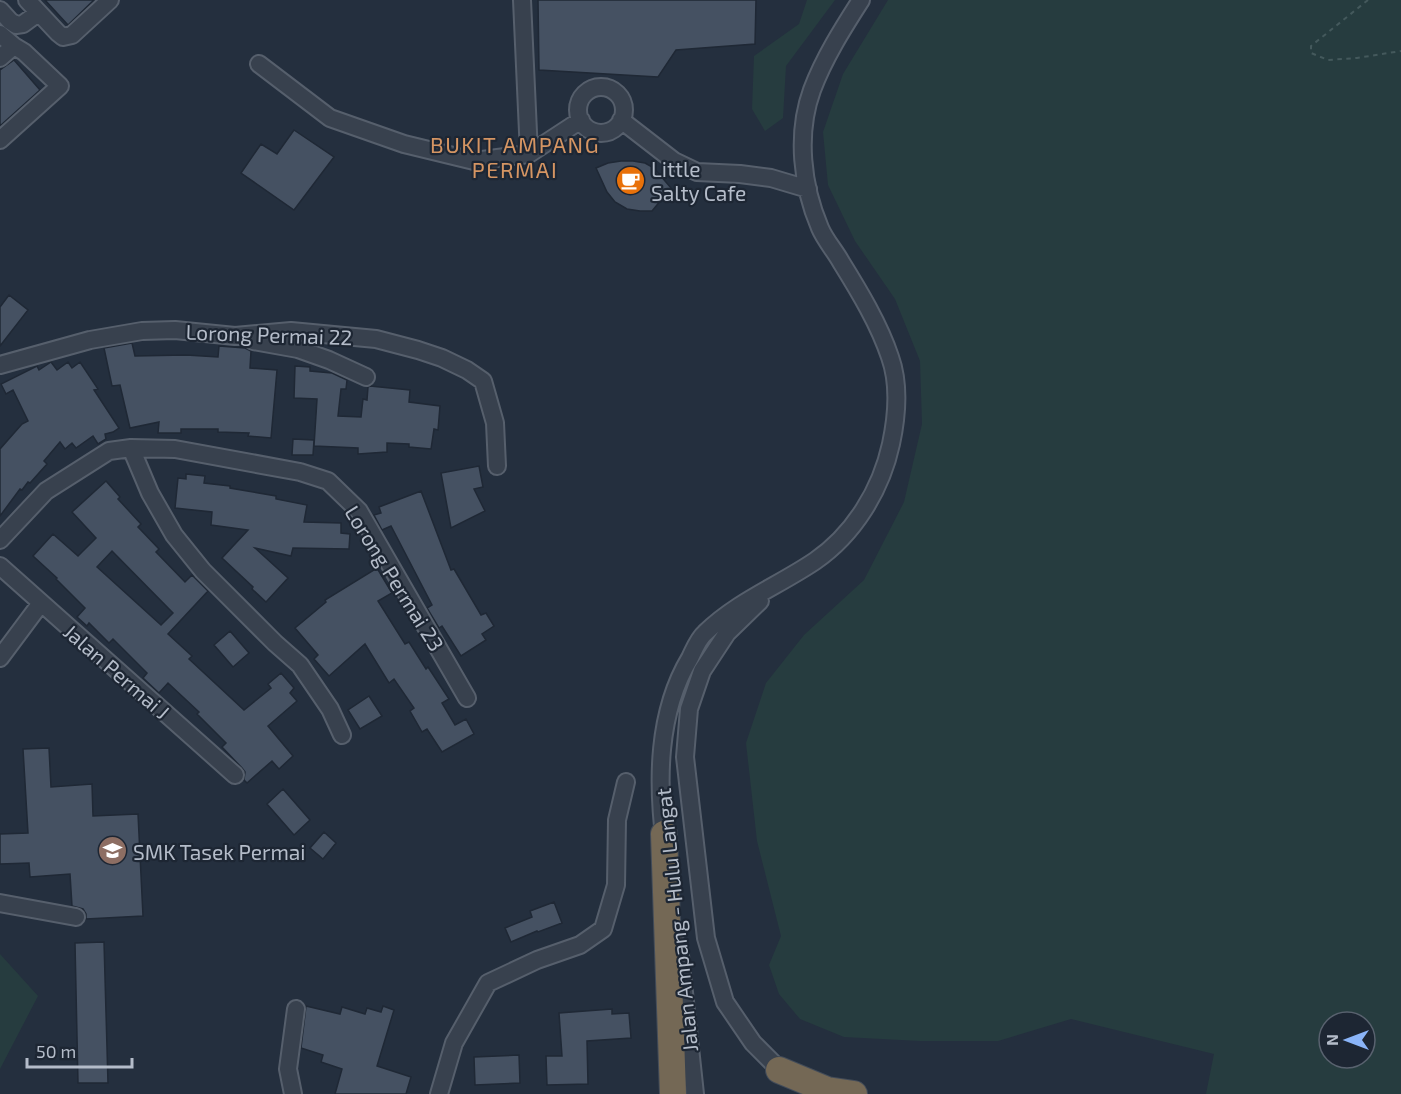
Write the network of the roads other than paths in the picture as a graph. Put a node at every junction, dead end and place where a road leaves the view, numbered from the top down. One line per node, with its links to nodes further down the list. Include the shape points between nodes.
1 (110, 0): 4 (street, via 72,35 63,37)
2 (522, 0): 13 (street)
3 (861, 0): 14 (street, Jalan Ampang - Hulu Langat, via 811,92 803,127)
4 (33, 6): 5 (street, via 23,24 16,25)
5 (0, 10)
6 (0, 34): 7 (street)
7 (14, 46): 8 (street); 12 (street, via 60,86)
8 (0, 58)
9 (259, 64): 13 (street, via 330,118 404,144 474,161)
10 (580, 120): 11 (street, via 590,130 604,132); 11 (street, via 582,97 601,87 609,88 620,98); 13 (street)
11 (621, 120): 14 (street, via 674,161 697,172 771,178)
12 (0, 140)
13 (528, 154)
14 (808, 189): 22 (street, Jalan Ampang - Hulu Langat, via 821,230 867,306 891,358 896,413 878,484 861,515 816,560)
15 (235, 336): 16 (street, Lorong Permai 22, via 175,330 142,332 90,340); 17 (street, via 298,349); 19 (street, Lorong Permai 22, via 291,331 376,339 442,358 467,370 483,381 490,403)
16 (0, 365)
17 (366, 377)
18 (131, 448): 20 (street, Lorong Permai 23, via 109,451 46,491); 25 (street, Lorong Permai 23, via 175,449 300,472 328,481 359,512); 26 (street, via 150,494 174,535 202,571 300,665 330,709)
19 (497, 466)
20 (0, 540)
21 (0, 566): 23 (street, Jalan Permai J)
22 (782, 579): 29 (street, Jalan Ampang - Hulu Langat, via 728,613 703,635 684,668 670,703 663,739); 33 (street, Jalan Ampang - Hulu Langat, via 727,633 702,671 689,709 686,757 706,938 725,1002 753,1043)
23 (41, 603): 24 (street); 27 (street, Jalan Permai J)
24 (0, 658)
25 (467, 698)
26 (342, 735)
27 (235, 775)
28 (626, 782): 35 (street, via 617,820 616,885 603,929 580,945 488,983 454,1043)
29 (664, 834): 36 (highway); 37 (street, Jalan Ampang - Hulu Langat)
30 (0, 903): 31 (street)
31 (76, 917)
32 (296, 1009): 34 (street, via 288,1069)
33 (779, 1070): 38 (street, Jalan Ampang - Hulu Langat); 39 (highway, via 826,1090)
34 (293, 1094)
35 (439, 1094)
36 (673, 1094)
37 (695, 1094)
38 (809, 1094)
39 (854, 1094)

